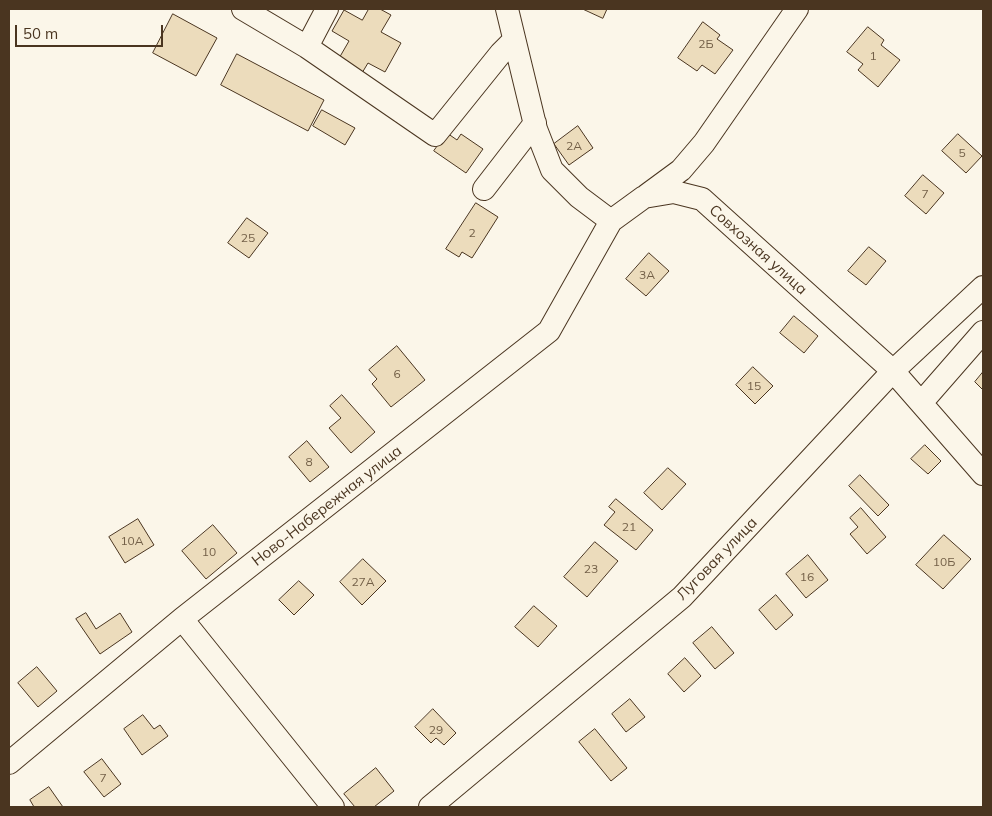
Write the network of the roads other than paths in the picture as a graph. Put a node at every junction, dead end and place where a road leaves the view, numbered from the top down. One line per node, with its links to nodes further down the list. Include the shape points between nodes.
1 (243, 9): 6 (street)
2 (327, 9): 6 (street)
3 (507, 9): 5 (street)
4 (797, 9): 9 (street, via 704,143 681,170)
5 (513, 41): 6 (street, via 435,134); 7 (street)
6 (307, 47)
7 (534, 123): 8 (street); 10 (street, via 552,170 579,197)
8 (484, 189)
9 (644, 197): 10 (street, Совхозная улица); 13 (street, Совхозная улица, via 674,192 702,199)
10 (611, 221): 16 (street, Ново-Набережная улица, via 549,331)
11 (983, 288): 13 (street, Луговая улица)
12 (983, 332): 14 (street)
13 (893, 371): 14 (street, Совхозная улица); 19 (street, Луговая улица, via 682,597)
14 (921, 403): 15 (street, Совхозная улица)
15 (983, 474)
16 (182, 619): 17 (street, Ново-Набережная улица); 18 (street)
17 (9, 763)
18 (334, 807)
19 (430, 807)

